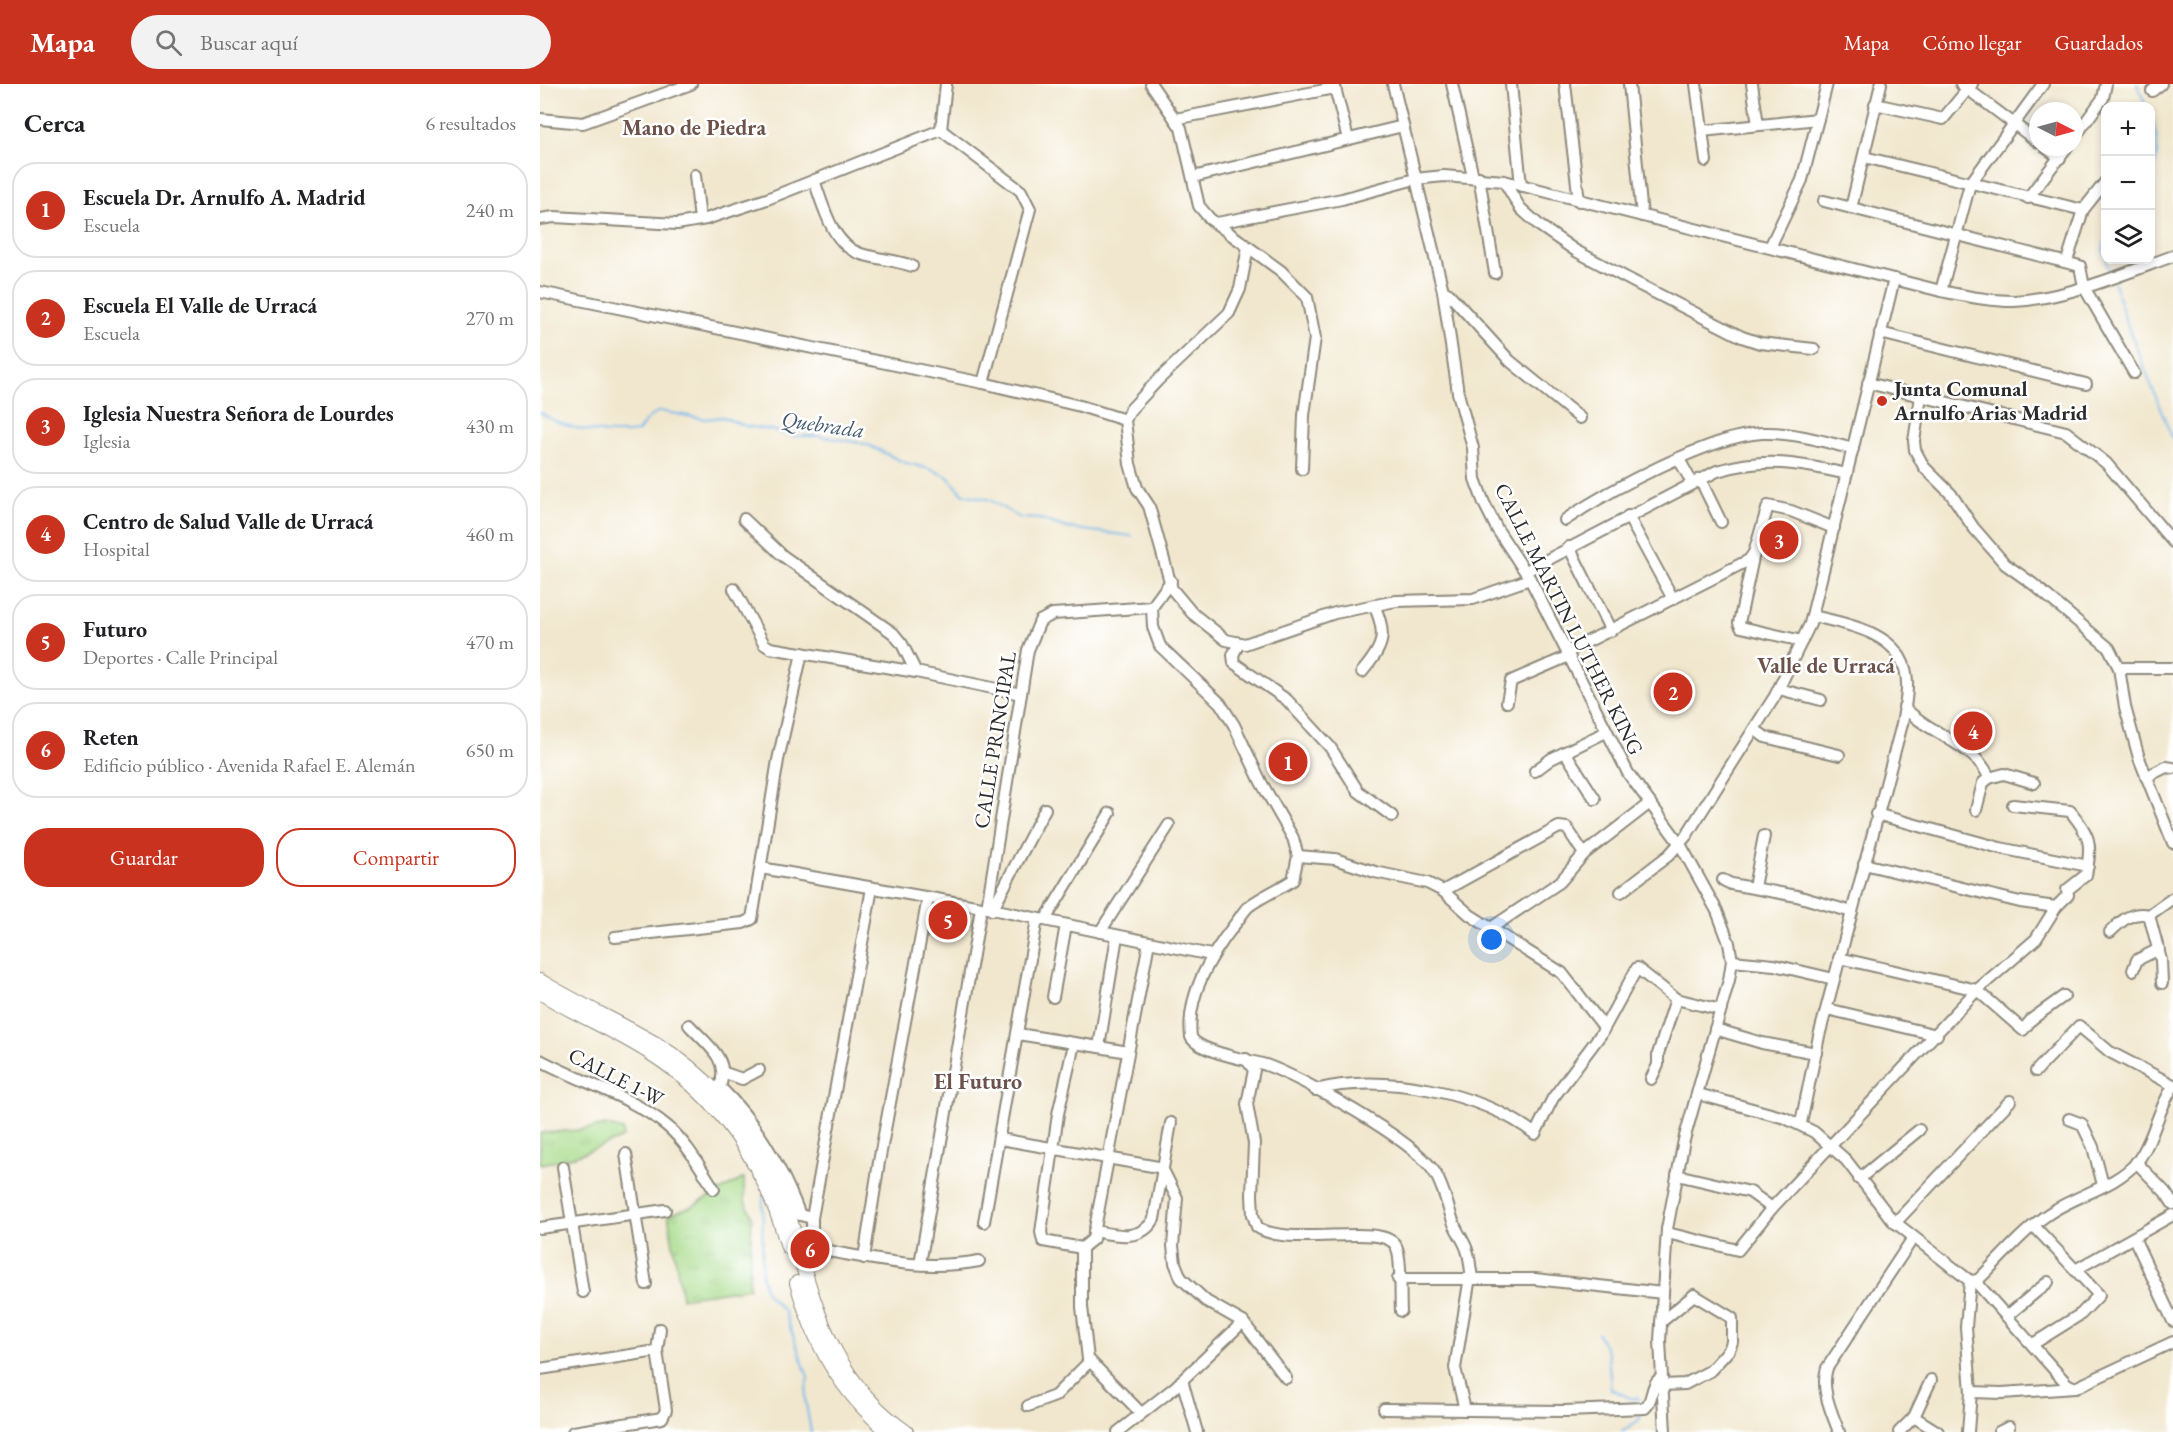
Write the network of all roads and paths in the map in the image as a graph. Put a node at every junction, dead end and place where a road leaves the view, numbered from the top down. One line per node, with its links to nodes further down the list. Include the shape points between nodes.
1 (691, 84): 18 (street, via 583,123)
2 (946, 84): 25 (street)
3 (1151, 84): 19 (street)
4 (1393, 84): 23 (street, CALLE MARTIN LUTHER KING)
5 (1452, 84): 35 (street)
6 (1510, 84): 40 (street)
7 (1565, 84): 43 (street)
8 (1629, 84): 47 (street)
9 (1696, 84): 26 (street)
10 (1752, 84): 21 (street)
11 (1827, 84): 20 (street)
12 (1881, 84): 17 (street)
13 (2043, 84): 22 (street)
14 (2106, 84): 24 (street, via 2103,98)
15 (1334, 86): 19 (street); 28 (street)
16 (1967, 86): 17 (street, via 1943,119); 22 (street)
17 (1875, 105): 30 (street)
18 (540, 119)
19 (1174, 119): 34 (street, via 1181,128)
20 (1818, 119): 21 (street); 53 (street, via 1802,180)
21 (1758, 125): 26 (street)
22 (2014, 125): 27 (street); 39 (street)
23 (1403, 126): 28 (street); 36 (street, CALLE MARTIN LUTHER KING)
24 (2083, 126)
25 (941, 130): 37 (street); 66 (street, via 1022,191 1030,209)
26 (1702, 131): 32 (street)
27 (2029, 136)
28 (1348, 139): 34 (street)
29 (2057, 156): 31 (street)
30 (1864, 157): 39 (street); 45 (street)
31 (2060, 158): 42 (street)
32 (1706, 161)
33 (695, 175): 49 (street)
34 (1193, 177): 50 (street, via 1199,206)
35 (1476, 177): 36 (street); 38 (street); 57 (street)
36 (1415, 179): 50 (street, via 1342,199); 60 (street, CALLE MARTIN LUTHER KING)
37 (814, 180): 49 (street); 56 (street, via 828,217 845,245 862,254)
38 (1504, 182): 40 (street); 64 (street, via 1520,208 1548,232 1656,294 1742,337)
39 (1970, 184): 42 (street); 51 (street)
40 (1521, 186): 43 (street)
41 (2101, 187): 46 (street)
42 (2028, 198): 46 (street)
43 (1579, 201): 47 (street)
44 (1824, 201): 45 (street)
45 (1851, 208): 51 (street)
46 (2083, 210): 55 (street)
47 (1642, 216): 53 (street)
48 (540, 219): 49 (street, via 677,224)
49 (700, 220)
50 (1216, 223): 52 (street)
51 (1956, 234): 55 (street); 61 (street)
52 (1248, 247): 71 (street, via 1240,290 1229,313 1158,380); 74 (street, via 1281,271 1307,297 1311,311 1315,338 1304,415)
53 (1770, 247): 58 (street)
54 (2173, 256): 59 (street)
55 (2067, 261): 59 (street, via 2080,266)
56 (912, 266)
57 (1496, 273)
58 (1894, 279): 61 (street); 63 (street)
59 (2084, 287): 61 (street, via 2014,300); 65 (street)
60 (1443, 291): 70 (street, via 1510,361); 85 (street, CALLE MARTIN LUTHER KING, via 1458,393 1473,448 1475,479 1497,529)
61 (1941, 291)
62 (540, 292): 66 (street)
63 (1880, 333): 67 (street); 68 (street)
64 (1814, 349)
65 (2134, 373)
66 (983, 383): 71 (street)
67 (1868, 383): 69 (street); 72 (street)
68 (2086, 384)
69 (1922, 396): 82 (street, via 2066,432 2106,463); 97 (street, via 1914,441 1924,467 1999,558 2107,645)
70 (1580, 418)
71 (1125, 420): 86 (street, via 1130,464 1137,488 1149,506)
72 (1852, 449): 73 (street, via 1807,437 1760,433 1725,440); 75 (street)
73 (1679, 459): 76 (street); 79 (street)
74 (1302, 469)
75 (1847, 474): 76 (street, via 1771,461 1748,463); 81 (street)
76 (1696, 481): 77 (street); 80 (street)
77 (1628, 516): 83 (street); 88 (street)
78 (744, 519): 99 (street, via 783,556 893,633)
79 (1565, 520)
80 (1721, 522)
81 (1834, 528): 84 (street, via 1768,506); 91 (street)
82 (2173, 542)
83 (1569, 547): 85 (street); 92 (street)
84 (1754, 553): 88 (street, via 1749,560); 93 (street, via 1741,627)
85 (1528, 575): 89 (street, via 1473,599 1420,598); 96 (street, CALLE MARTIN LUTHER KING)
86 (1171, 581): 90 (street); 94 (street, via 1192,613 1226,640)
87 (734, 590): 95 (street, via 764,644)
88 (1673, 599): 92 (street)
89 (1374, 605): 94 (street, via 1335,614 1262,640); 100 (street, via 1383,634 1374,657)
90 (1152, 607): 102 (street, CALLE PRINCIPAL, via 1053,614 1040,621 1028,650); 128 (street, via 1160,646 1220,703 1293,838)
91 (1813, 616): 93 (street); 105 (street, via 1868,629 1888,642 1904,667 1908,686)
92 (1611, 631): 96 (street)
93 (1802, 641): 101 (street)
94 (1239, 643): 122 (street, via 1234,663 1287,700 1330,747 1358,791)
95 (802, 653): 99 (street); 131 (street, via 778,760)
96 (1568, 654): 104 (street, via 1510,681); 107 (street, CALLE MARTIN LUTHER KING)
97 (2119, 668): 98 (street); 112 (street, via 2125,707)
98 (2173, 668)
99 (916, 672): 102 (street)
100 (1362, 672)
101 (1779, 689): 103 (street); 106 (street)
102 (1021, 694): 140 (street, CALLE PRINCIPAL)
103 (1821, 700)
104 (1507, 702)
105 (1904, 708): 113 (street, via 1915,720 1985,767); 121 (street)
106 (1754, 729): 109 (street, via 1765,737); 126 (street)
107 (1606, 732): 108 (street); 116 (street, CALLE MARTIN LUTHER KING)
108 (1565, 752): 111 (street); 115 (street)
109 (1839, 755)
110 (2173, 768): 112 (street, via 2166,767)
111 (1535, 771)
112 (2146, 777): 125 (street)
113 (1989, 778): 114 (street, via 2004,774); 119 (street, via 1983,783)
114 (2034, 783)
115 (1595, 799)
116 (1650, 803): 126 (street, CALLE MARTIN LUTHER KING); 127 (street)
117 (2013, 805): 130 (street, via 2070,811 2086,829 2091,848)
118 (1045, 809): 140 (street)
119 (1976, 810)
120 (1110, 813): 143 (street)
121 (1876, 814): 129 (street); 130 (street, via 2000,848)
122 (1392, 816)
123 (1169, 825): 146 (street)
124 (1764, 836): 133 (street)
125 (2172, 836)
126 (1680, 844): 136 (street); 154 (street, CALLE MARTIN LUTHER KING, via 1717,911)
127 (1584, 854): 135 (street, via 1567,828 1560,827); 145 (street, via 1560,882)
128 (1298, 856): 135 (street, via 1335,859 1427,883); 152 (street, via 1293,880 1248,906)
129 (1864, 864): 139 (street); 141 (street)
130 (2088, 866): 139 (street, via 2086,875 2070,885 2068,895)
131 (761, 868): 134 (street); 149 (street, via 752,919 744,923)
132 (1723, 880): 133 (street)
133 (1754, 887): 141 (street)
134 (872, 888): 137 (street); 208 (street)
135 (1443, 891): 145 (street)
136 (1621, 892)
137 (928, 898): 140 (street); 219 (street)
138 (2173, 898): 142 (street)
139 (2056, 907): 159 (street, via 2036,939)
140 (987, 909): 143 (street); 221 (street, CALLE PRINCIPAL)
141 (1851, 912): 153 (street)
142 (2149, 915): 147 (street, via 2136,913); 151 (street)
143 (1041, 920): 144 (street); 169 (street)
144 (1066, 925): 146 (street); 162 (street)
145 (1491, 928): 167 (street, via 1562,973)
146 (1100, 932): 148 (street)
147 (2110, 932)
148 (1117, 936): 150 (street); 172 (street)
149 (615, 937)
150 (1149, 942): 152 (street); 173 (street)
151 (2159, 949): 155 (street, via 2137,960); 158 (street)
152 (1212, 955): 175 (street, via 1198,987 1191,1037 1203,1048)
153 (1839, 958): 156 (street); 159 (street)
154 (1732, 961): 156 (street, via 1774,965); 165 (street, CALLE MARTIN LUTHER KING)
155 (2133, 970)
156 (1834, 979): 164 (street)
157 (540, 981): 182 (main road, via 658,1045)
158 (2162, 983)
159 (1977, 990): 161 (street, via 2023,1030); 170 (street)
160 (540, 992): 253 (main road, via 652,1054 724,1117 745,1145 769,1192 825,1358 843,1385)
161 (2064, 996)
162 (1053, 997)
163 (1676, 999): 165 (street); 167 (street, via 1637,968); 180 (street)
164 (1827, 1009): 170 (street); 174 (street)
165 (1721, 1010): 168 (street, CALLE MARTIN LUTHER KING)
166 (689, 1025): 179 (street, via 722,1060)
167 (1604, 1027): 183 (street, via 1553,1098 1535,1134 1489,1106 1452,1093 1358,1085)
168 (1715, 1029): 174 (street); 184 (street, CALLE MARTIN LUTHER KING)
169 (1018, 1034): 171 (street); 190 (street)
170 (1937, 1035): 191 (street)
171 (1074, 1044): 172 (street); 192 (street)
172 (1099, 1047): 173 (street)
173 (1128, 1052): 194 (street)
174 (1816, 1053): 188 (street)
175 (1246, 1059): 183 (street, via 1269,1066); 224 (street, via 1254,1070 1247,1104 1254,1143 1252,1195 1257,1227 1271,1234 1297,1237 1385,1237 1395,1244 1400,1256)
176 (540, 1060): 201 (street, CALLE 1-W, via 633,1104 668,1126 697,1160)
177 (759, 1070): 179 (street, via 742,1079)
178 (2036, 1071): 181 (street, via 2079,1026 2110,1052)
179 (725, 1073): 182 (street)
180 (1651, 1079)
181 (2173, 1086): 195 (street)
182 (717, 1089): 208 (street, via 740,1109 780,1167 800,1215); 254 (main road, via 751,1137 779,1187 808,1288 834,1354 872,1403)
183 (1315, 1090): 223 (street, via 1390,1132 1434,1170 1467,1250)
184 (1698, 1094): 188 (street); 198 (street, CALLE MARTIN LUTHER KING)
185 (2010, 1101): 211 (street)
186 (2069, 1119): 200 (street, via 2082,1124)
187 (1171, 1123): 197 (street)
188 (1801, 1123): 191 (street)
189 (1919, 1130): 199 (street)
190 (1000, 1139): 192 (street); 209 (street)
191 (1831, 1146): 199 (street); 204 (street)
192 (1054, 1149): 194 (street); 218 (street, via 1045,1194 1043,1241)
193 (626, 1154): 206 (street)
194 (1108, 1158): 197 (street); 214 (street)
195 (2136, 1162): 200 (street); 202 (street)
196 (563, 1167): 210 (street)
197 (1163, 1170): 214 (street, via 1149,1228 1133,1235); 233 (street, via 1177,1198 1173,1246 1181,1278 1206,1301)
198 (1677, 1175): 204 (street, via 1750,1192); 215 (street, CALLE MARTIN LUTHER KING)
199 (1859, 1179): 211 (street)
200 (2103, 1185): 212 (street, via 2051,1212)
201 (714, 1189)
202 (2169, 1192): 203 (street)
203 (2173, 1204)
204 (1772, 1208): 215 (street, via 1738,1250)
205 (665, 1210): 206 (street)
206 (634, 1215): 210 (street); 227 (street)
207 (2173, 1215): 217 (street)
208 (812, 1218): 219 (street, via 812,1245)
209 (984, 1222)
210 (573, 1223): 213 (street); 228 (street)
211 (1895, 1223): 216 (street)
212 (2034, 1226): 222 (street); 225 (street)
213 (540, 1228)
214 (1094, 1231): 218 (street, via 1093,1239)
215 (1667, 1233): 229 (street, CALLE MARTIN LUTHER KING)
216 (1913, 1238): 225 (street); 258 (street, via 1827,1368 1828,1404)
217 (2134, 1238): 222 (street); 232 (street)
218 (1082, 1248): 239 (street, via 1084,1333)
219 (864, 1258): 221 (street)
220 (979, 1261): 221 (street)
221 (920, 1264)
222 (2075, 1270): 237 (street, via 2099,1295 2081,1314)
223 (1471, 1277): 224 (street); 229 (street, via 1535,1279); 249 (street, via 1455,1368)
224 (1398, 1279): 230 (street)
225 (1973, 1281): 231 (street); 246 (street, via 1966,1327)
226 (2048, 1282): 231 (street)
227 (646, 1284)
228 (583, 1292)
229 (1663, 1293): 234 (street, CALLE MARTIN LUTHER KING)
230 (1401, 1311)
231 (2007, 1316): 237 (street)
232 (2173, 1321)
233 (1243, 1322): 241 (street); 242 (street)
234 (1661, 1322): 244 (street, CALLE MARTIN LUTHER KING); 244 (street, via 1694,1295 1732,1318 1729,1350 1710,1371 1685,1384)
235 (660, 1329): 238 (street)
236 (2173, 1342): 245 (street)
237 (2033, 1344): 245 (street, via 2067,1384)
238 (657, 1351): 240 (street); 252 (street, via 666,1410 662,1418)
239 (1090, 1361): 247 (street, via 1055,1396); 250 (street)
240 (540, 1369)
241 (1286, 1378)
242 (1182, 1380): 250 (street); 256 (street)
243 (1931, 1380): 251 (street)
244 (1662, 1382): 249 (street, via 1656,1382 1645,1408); 257 (street, CALLE MARTIN LUTHER KING)
245 (2075, 1388): 246 (street)
246 (1971, 1392): 261 (street)
247 (1028, 1406)
248 (1384, 1409): 249 (street)
249 (1465, 1410)
250 (1141, 1413): 255 (street)
251 (1914, 1417): 259 (street); 260 (street)
252 (573, 1432)
253 (889, 1432)
254 (906, 1432)
255 (1118, 1432)
256 (1197, 1432)
257 (1665, 1432)
258 (1839, 1432)
259 (1899, 1432)
260 (1938, 1432)
261 (1968, 1432)

